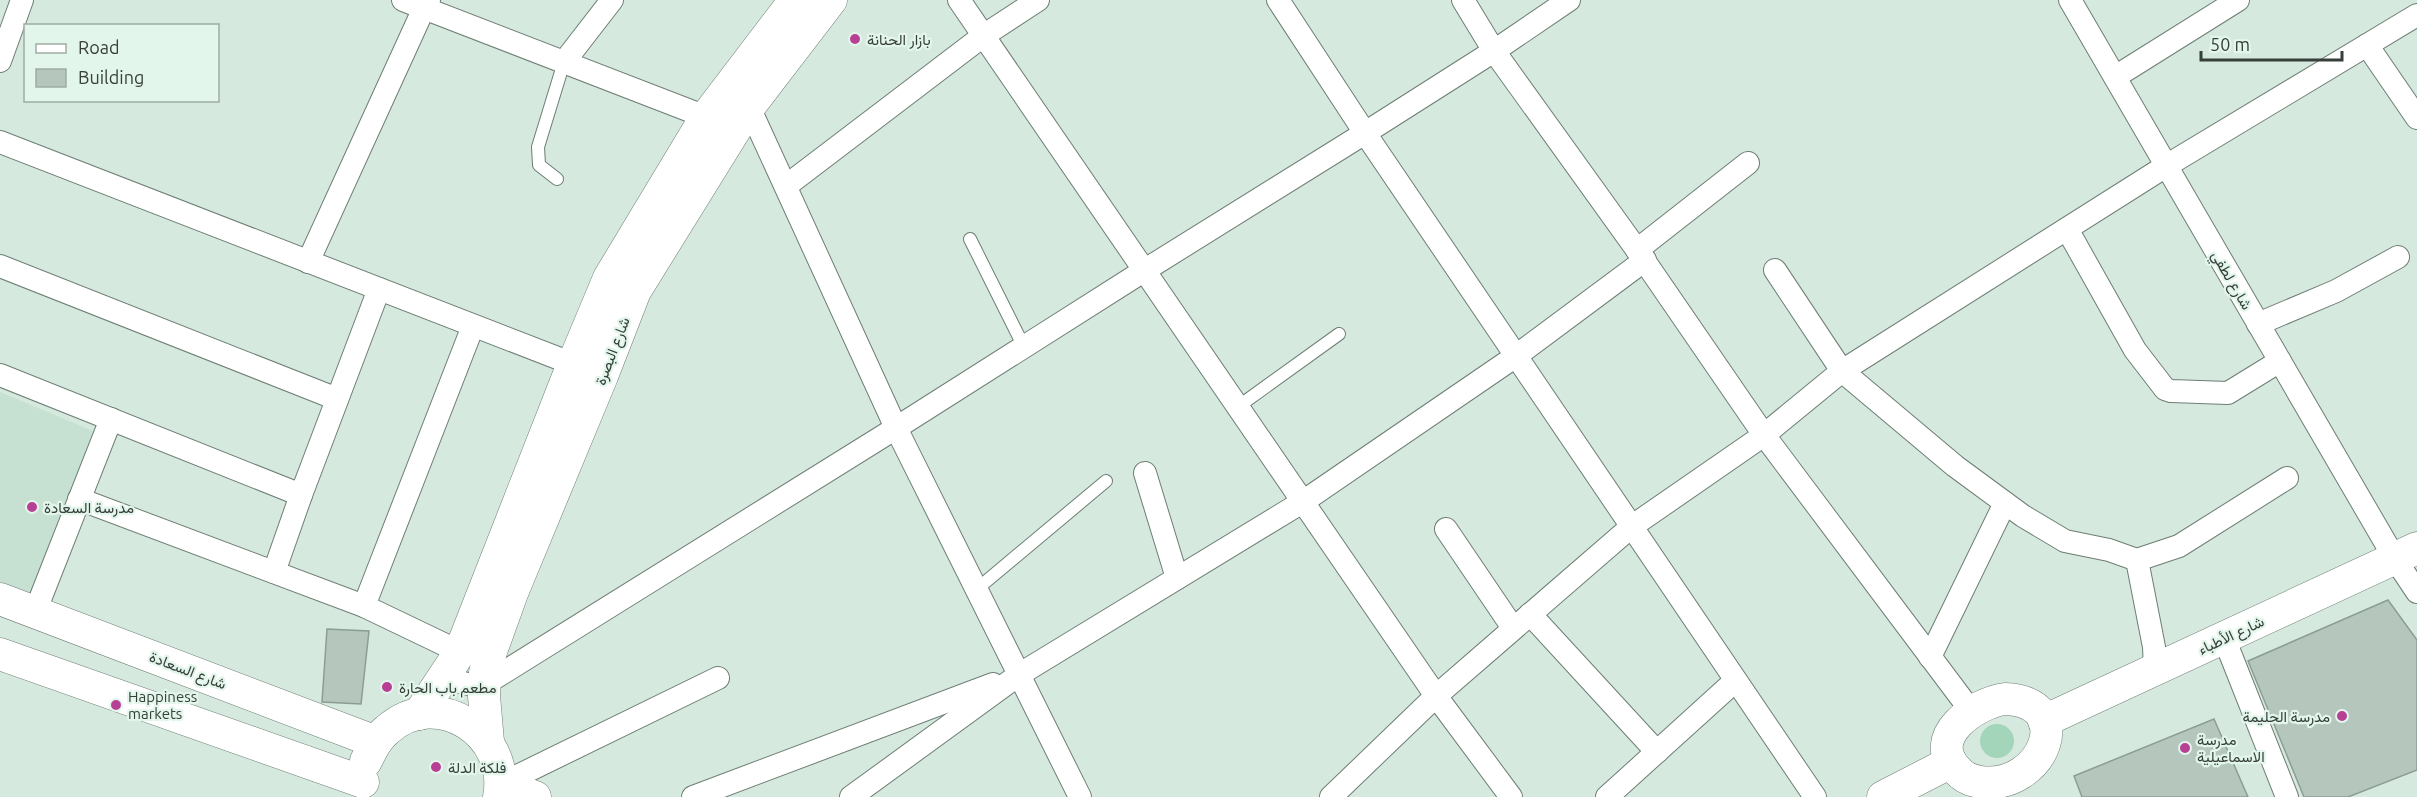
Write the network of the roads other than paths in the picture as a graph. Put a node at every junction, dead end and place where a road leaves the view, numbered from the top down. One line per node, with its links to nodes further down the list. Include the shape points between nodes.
1 (22, 0): 17 (street)
2 (612, 0): 18 (street)
3 (795, 0): 21 (main road, شارع البصرة)
4 (831, 0): 22 (main road, شارع البصرة)
5 (959, 0): 14 (street)
6 (1038, 0): 14 (street)
7 (1278, 0): 23 (street)
8 (1463, 0): 16 (street)
9 (1569, 0): 16 (street)
10 (2070, 0): 19 (street, شارع لطفي)
11 (2238, 0): 19 (street)
12 (419, 3): 18 (street); 33 (street)
13 (2417, 15): 15 (street)
14 (983, 36): 28 (street); 35 (street)
15 (2367, 45): 20 (street); 26 (street)
16 (1494, 51): 23 (street); 31 (street)
17 (0, 61)
18 (564, 62): 21 (street); 27 (lane, via 538,147 539,165)
19 (2115, 77): 26 (street, شارع لطفي)
20 (2416, 116)
21 (706, 117): 22 (street); 44 (main road, شارع البصرة, via 609,278)
22 (741, 119): 28 (street); 80 (main road, شارع البصرة, via 635,291 512,593 489,657)
23 (1365, 133): 35 (street); 42 (street)
24 (0, 142): 33 (street)
25 (1748, 163): 31 (street)
26 (2166, 166): 29 (street); 38 (street, شارع لطفي)
27 (557, 179)
28 (786, 186): 50 (street)
29 (2067, 229): 43 (street, via 2135,350 2165,389 2228,393); 45 (street)
30 (970, 239): 41 (lane)
31 (1641, 255): 42 (street); 51 (street)
32 (2398, 257): 38 (street, via 2337,291)
33 (308, 262): 37 (street)
34 (0, 266): 47 (street)
35 (1145, 270): 41 (street); 48 (street)
36 (1775, 270): 45 (street)
37 (379, 290): 39 (street); 47 (street)
38 (2258, 324): 43 (street, شارع لطفي)
39 (473, 326): 44 (street); 68 (street)
40 (1339, 334): 48 (lane)
41 (1024, 346): 50 (street)
42 (1516, 356): 57 (street); 59 (street)
43 (2280, 361): 61 (street, شارع لطفي)
44 (573, 364): 72 (main road, شارع البصرة)
45 (1842, 371): 51 (street); 58 (street)
46 (0, 375): 49 (street)
47 (338, 399): 55 (street)
48 (1239, 406): 57 (street)
49 (111, 419): 55 (street); 56 (street)
50 (896, 428): 65 (street); 80 (street)
51 (1764, 435): 59 (street); 74 (street)
52 (1145, 473): 64 (street)
53 (2287, 478): 62 (street, via 2179,546)
54 (1106, 481): 65 (lane)
55 (301, 495): 63 (street)
56 (79, 500): 63 (street); 69 (street)
57 (1304, 501): 64 (street); 81 (street)
58 (2005, 503): 62 (street, via 2064,541); 74 (street)
59 (1631, 527): 70 (street); 79 (street)
60 (1446, 529): 70 (street)
61 (2406, 554): 66 (street, شارع لطفي); 71 (main road, شارع الأطباء)
62 (2137, 560): 75 (street)
63 (274, 572): 68 (street)
64 (1177, 578): 76 (street)
65 (977, 589): 76 (street)
66 (2417, 592)
67 (0, 599): 69 (main road, شارع السعادة)
68 (364, 606): 72 (street)
69 (35, 612): 85 (main road, شارع السعادة)
70 (1522, 621): 81 (street); 87 (street)
71 (2223, 638): 75 (main road, شارع الأطباء); 100 (street)
72 (460, 651): 77 (main road, شارع البصرة)
73 (0, 654): 89 (main road)
74 (1930, 657): 82 (street)
75 (2156, 669): 84 (main road, شارع الأطباء)
76 (1020, 674): 92 (street); 93 (street); 94 (street)
77 (444, 677): 80 (street, via 467,684); 83 (main road, شارع البصرة)
78 (718, 678): 90 (street)
79 (1735, 681): 87 (street); 98 (street)
80 (485, 684): 86 (main road, شارع البصرة)
81 (1436, 696): 95 (street); 96 (street)
82 (1971, 711): 84 (main road, via 1993,701 2017,700 2033,707); 88 (main road, via 1952,734 1948,745)
83 (419, 714): 85 (main road, via 388,729); 86 (main road, via 458,718)
84 (2044, 721): 88 (main road, via 2044,749 2034,764 2014,777 1996,783 1978,782 1962,775)
85 (376, 742): 89 (main road, via 366,761)
86 (489, 742): 90 (main road, شارع البصرة, via 498,762)
87 (1658, 752): 97 (street)
88 (1951, 762): 99 (main road)
89 (364, 790)
90 (500, 791): 91 (main road)
91 (535, 797)
92 (693, 797)
93 (851, 797)
94 (1080, 797)
95 (1331, 797)
96 (1511, 797)
97 (1607, 797)
98 (1815, 797)
99 (1883, 797)
100 (2287, 797)

